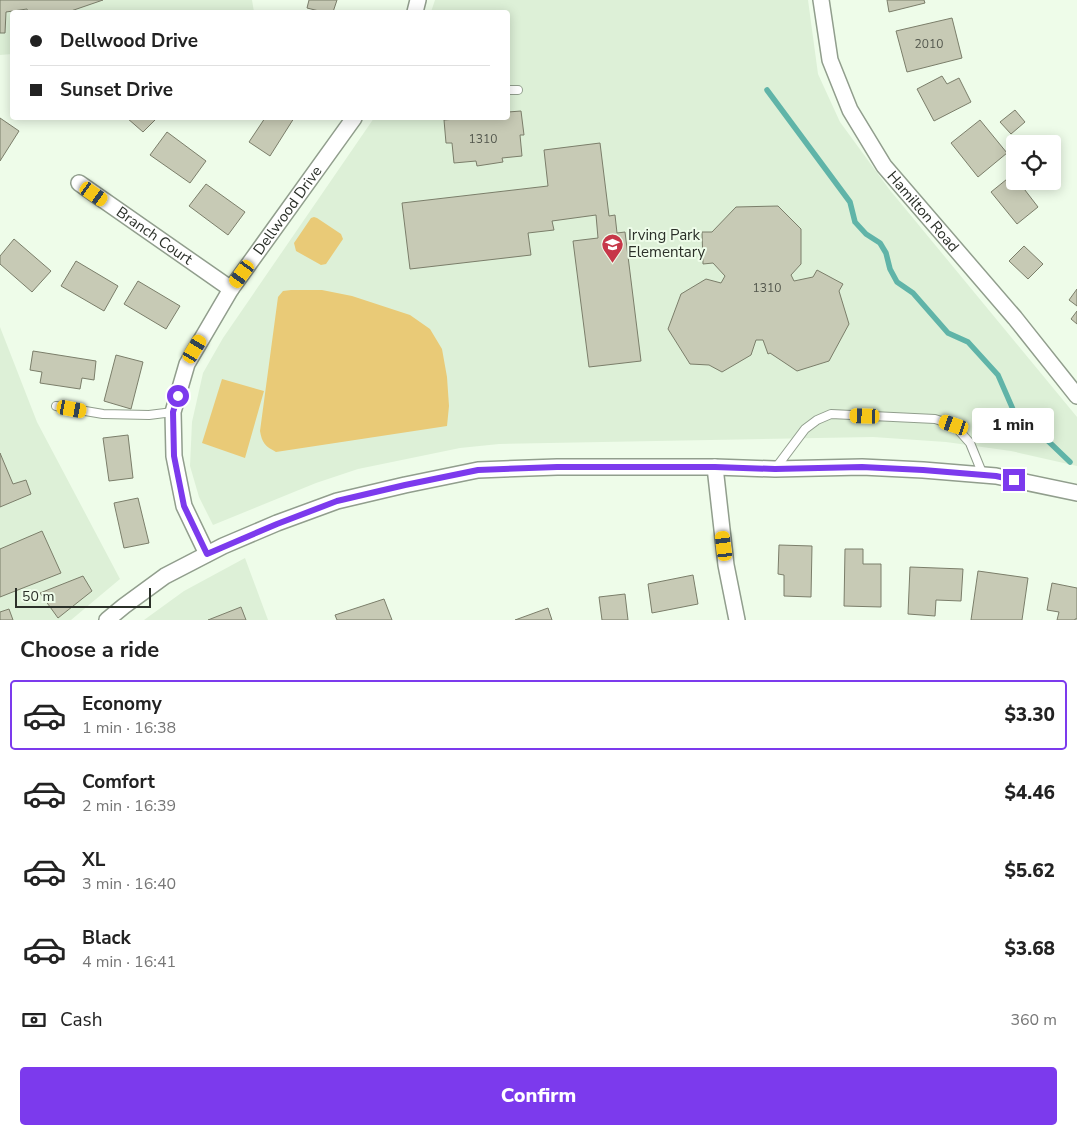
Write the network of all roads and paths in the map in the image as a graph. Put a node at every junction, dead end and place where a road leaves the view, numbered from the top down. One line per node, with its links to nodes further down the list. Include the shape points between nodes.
1 (821, 0): 7 (street, Hamilton Road, via 830,60 850,110 884,166 1015,318)
2 (510, 90): 3 (lane)
3 (518, 90)
4 (353, 120): 6 (street, Dellwood Drive)
5 (78, 183): 6 (street, Branch Court)
6 (231, 289): 9 (street, Dellwood Drive, via 186,364)
7 (1077, 396)
8 (56, 406): 9 (lane, via 103,414)
9 (173, 412): 14 (street, Dellwood Drive, via 174,456 184,506)
10 (715, 467): 11 (street); 14 (street, via 478,470 337,501); 16 (street, via 726,566)
11 (775, 469): 12 (street, via 862,467); 12 (lane, via 804,429 830,414 935,419 954,425 970,443)
12 (983, 475): 13 (street)
13 (1077, 493)
14 (207, 554): 15 (street, via 165,576)
15 (107, 620)
16 (737, 620)

